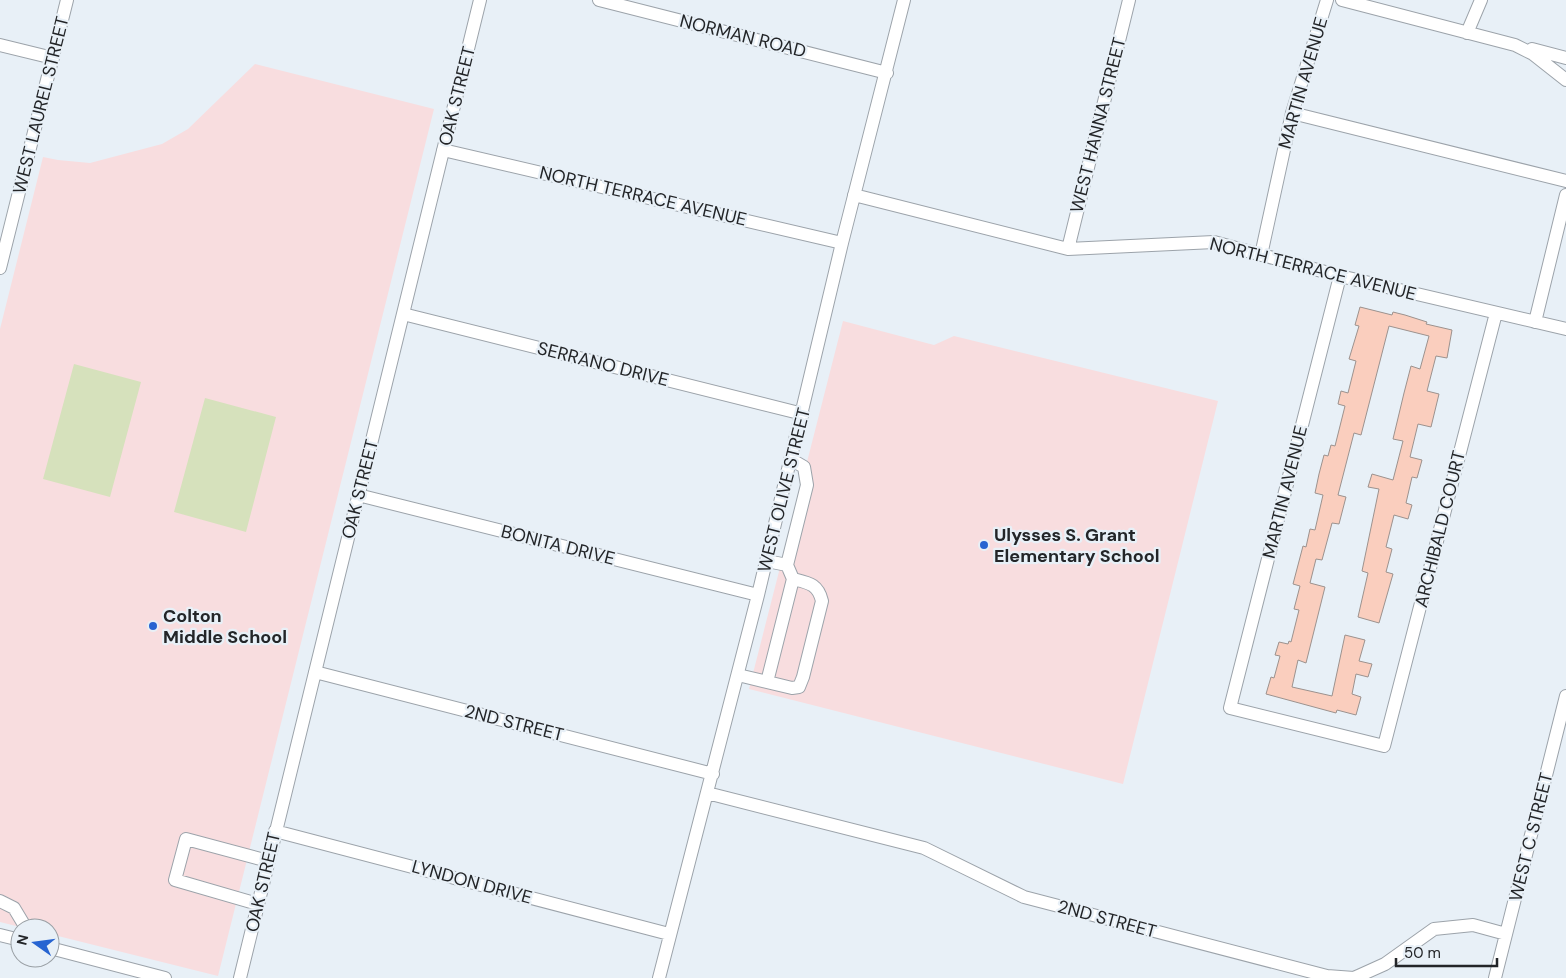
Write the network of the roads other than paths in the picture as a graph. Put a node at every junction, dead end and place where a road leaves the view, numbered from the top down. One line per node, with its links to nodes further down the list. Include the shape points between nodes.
1 (67, 0): 12 (street, WEST LAUREL STREET)
2 (480, 0): 17 (street, OAK STREET)
3 (599, 0): 14 (street, NORMAN ROAD)
4 (904, 0): 14 (street, WEST OLIVE STREET)
5 (1129, 0): 22 (street, WEST HANNA STREET)
6 (1327, 0): 16 (street, MARTIN AVENUE)
7 (1342, 0): 9 (street)
8 (1482, 0): 9 (street)
9 (1468, 33): 10 (street)
10 (1514, 45): 13 (street); 15 (street, via 1534,54)
11 (0, 46): 12 (street)
12 (53, 58): 24 (street, WEST LAUREL STREET)
13 (1566, 58)
14 (887, 73): 19 (street, WEST OLIVE STREET)
15 (1566, 80)
16 (1292, 113): 18 (street); 23 (street, MARTIN AVENUE)
17 (443, 150): 21 (street, NORTH TERRACE AVENUE); 27 (street, OAK STREET)
18 (1566, 181)
19 (854, 195): 21 (street, WEST OLIVE STREET); 22 (street, NORTH TERRACE AVENUE)
20 (1566, 195): 28 (street)
21 (842, 243): 30 (street, WEST OLIVE STREET)
22 (1068, 249): 23 (street, NORTH TERRACE AVENUE, via 1214,242)
23 (1261, 255): 25 (street, NORTH TERRACE AVENUE)
24 (0, 268)
25 (1340, 276): 26 (street, NORTH TERRACE AVENUE); 41 (street, MARTIN AVENUE, via 1230,708)
26 (1496, 313): 28 (street, NORTH TERRACE AVENUE); 41 (street, ARCHIBALD COURT)
27 (403, 314): 30 (street, SERRANO DRIVE); 32 (street, OAK STREET)
28 (1535, 322): 29 (street, NORTH TERRACE AVENUE)
29 (1566, 329)
30 (803, 414): 31 (street, WEST OLIVE STREET)
31 (792, 460): 33 (street, WEST OLIVE STREET); 34 (street, via 804,467 807,484)
32 (358, 495): 36 (street, BONITA DRIVE); 37 (street, OAK STREET)
33 (767, 561): 34 (street); 36 (street, WEST OLIVE STREET)
34 (787, 566): 35 (street)
35 (793, 579): 39 (street); 39 (street, via 814,584 822,601 799,687)
36 (758, 595): 38 (street, WEST OLIVE STREET)
37 (315, 672): 42 (street, 2ND STREET); 44 (street, OAK STREET)
38 (738, 675): 39 (street); 42 (street, WEST OLIVE STREET)
39 (767, 682)
40 (1566, 696): 50 (street, WEST C STREET)
41 (1384, 746)
42 (713, 774): 43 (street, WEST OLIVE STREET)
43 (707, 793): 49 (street, WEST OLIVE STREET); 55 (street, 2ND STREET, via 924,848 1024,897 1327,976)
44 (275, 831): 45 (street, OAK STREET); 49 (street, LYNDON DRIVE)
45 (268, 861): 47 (street, OAK STREET); 47 (street, via 186,839 175,880)
46 (0, 901): 48 (street, via 14,908)
47 (258, 904): 53 (street, OAK STREET)
48 (20, 918)
49 (670, 934): 54 (street, WEST OLIVE STREET)
50 (1506, 934): 55 (street, 2ND STREET, via 1473,925 1434,929 1385,964); 56 (street, WEST C STREET)
51 (60, 951): 52 (street)
52 (165, 978)
53 (240, 978)
54 (659, 978)
55 (1354, 978)
56 (1495, 978)

